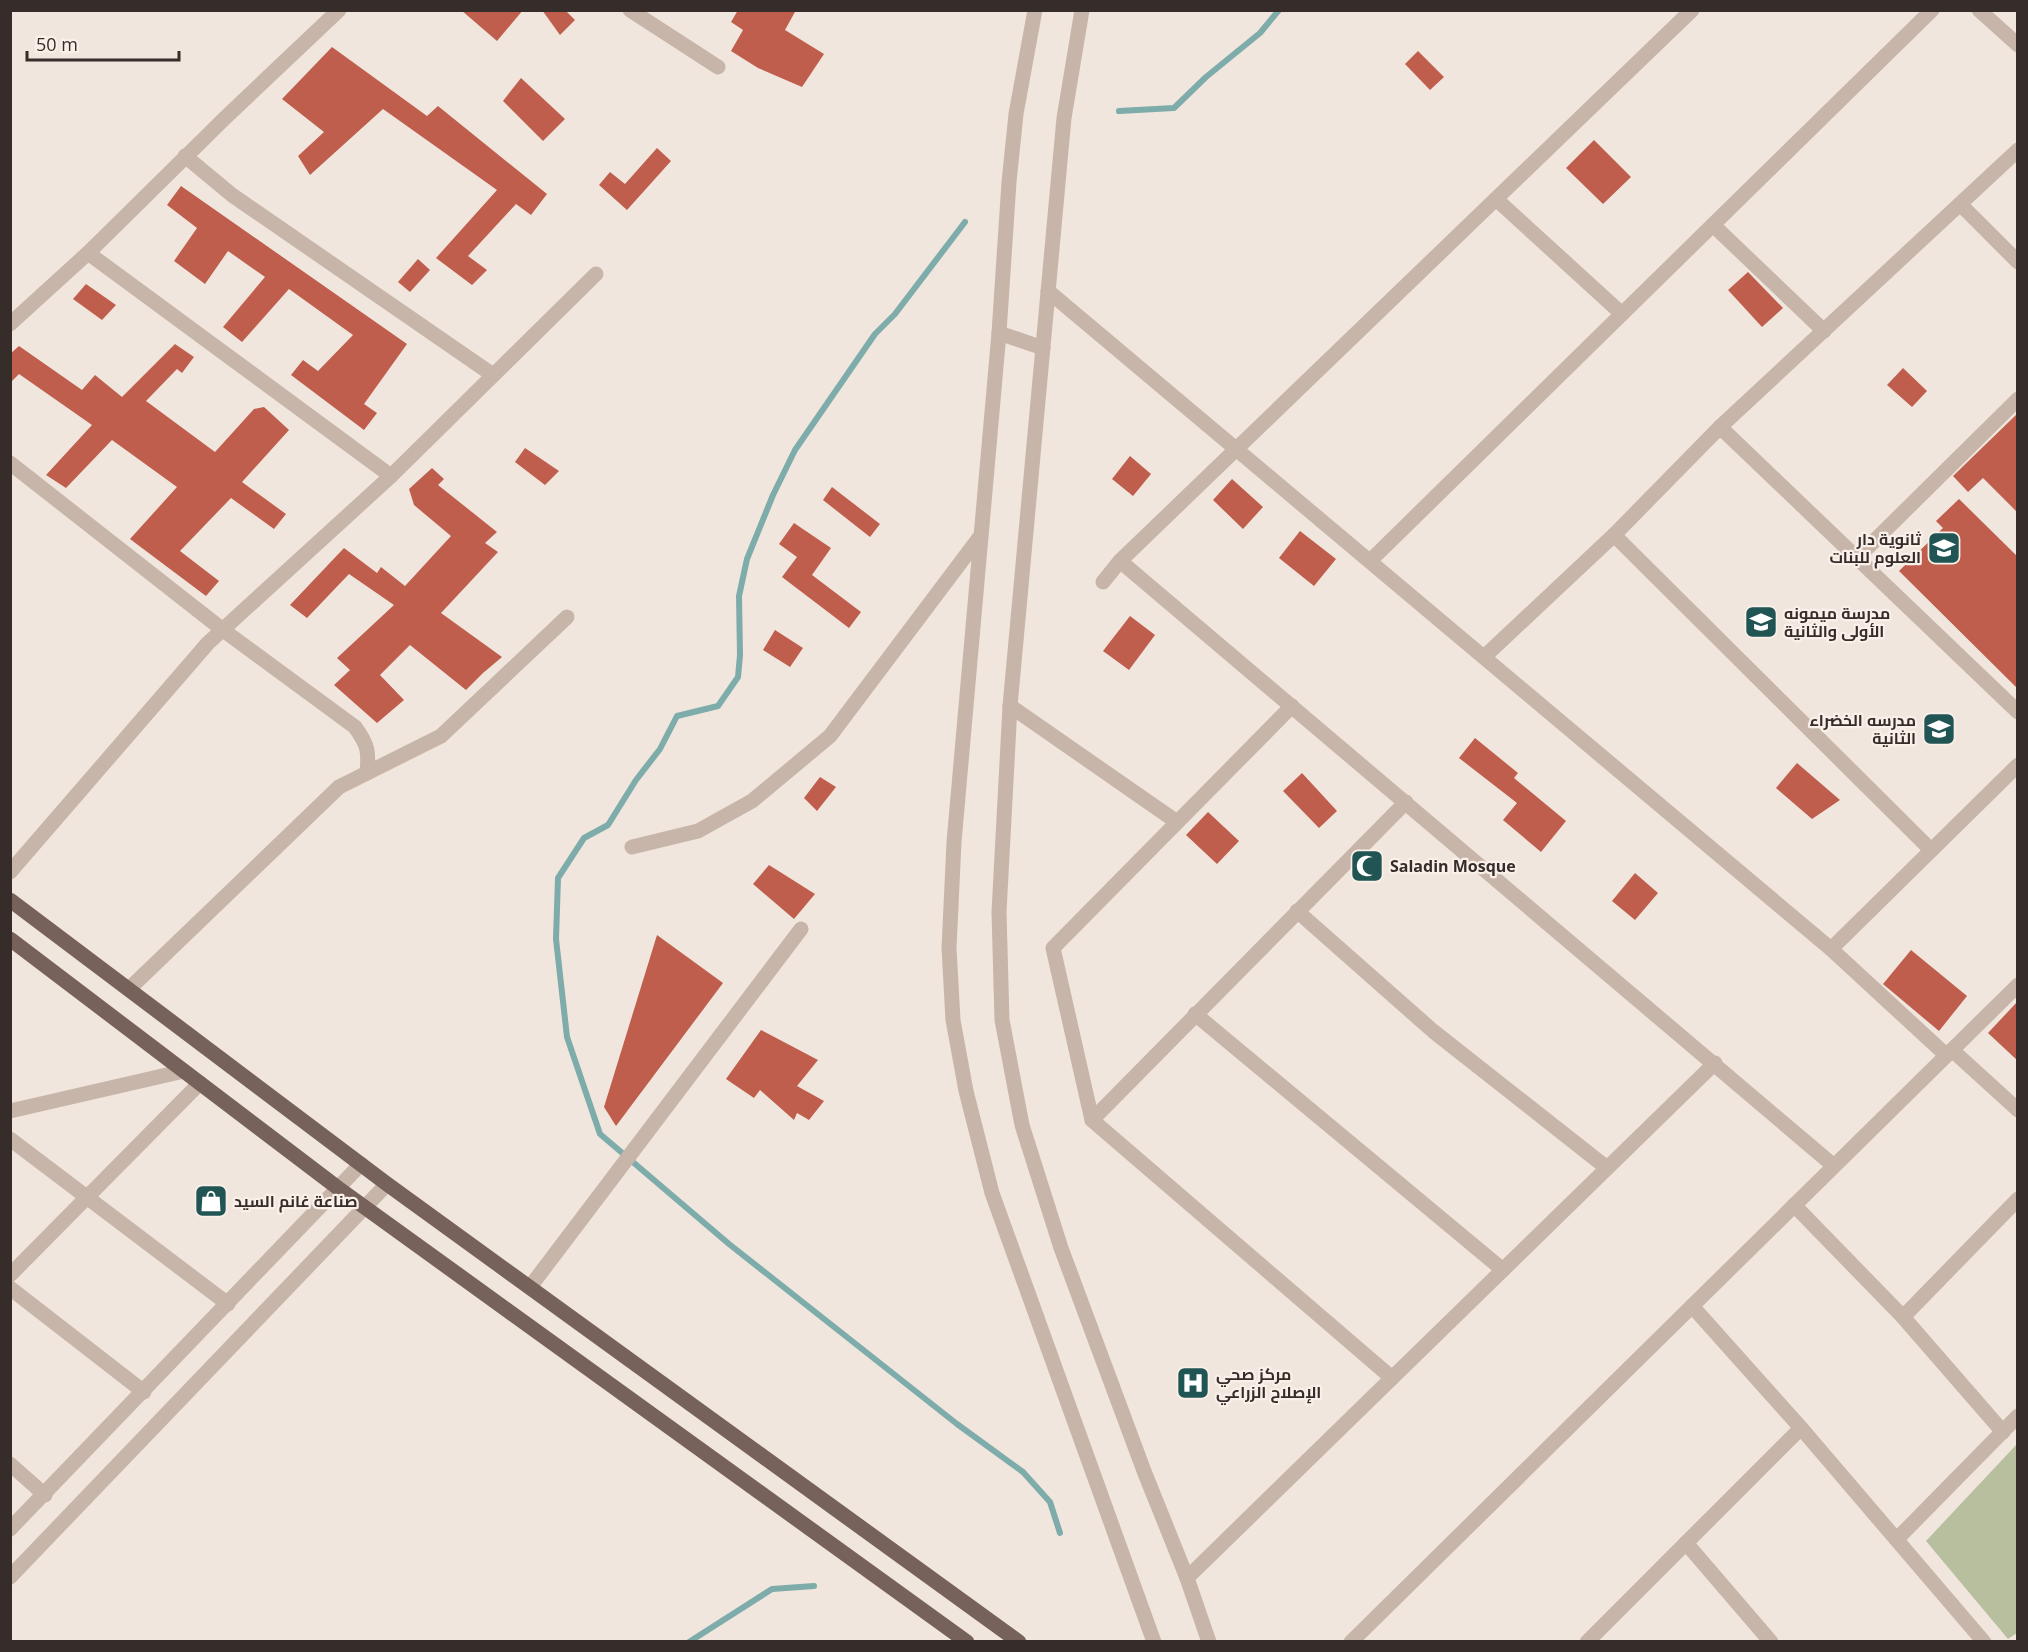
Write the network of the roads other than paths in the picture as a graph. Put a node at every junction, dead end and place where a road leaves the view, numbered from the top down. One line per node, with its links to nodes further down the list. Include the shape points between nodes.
1 (339, 10): 11 (street)
2 (630, 10): 9 (street)
3 (1035, 10): 22 (street, via 1016,114)
4 (1083, 10): 18 (street, via 1064,118)
5 (1932, 10): 14 (street)
6 (1979, 10): 8 (street)
7 (1686, 12): 12 (street)
8 (2018, 45)
9 (718, 67)
10 (2018, 150): 13 (street)
11 (185, 156): 15 (street); 24 (street, via 232,195)
12 (1496, 199): 19 (street); 27 (street)
13 (1960, 204): 16 (street); 21 (street)
14 (1713, 225): 19 (street); 21 (street)
15 (88, 253): 20 (street); 29 (street)
16 (2018, 262)
17 (596, 274): 24 (street)
18 (1048, 291): 23 (street); 27 (street)
19 (1622, 314): 34 (street)
20 (10, 324)
21 (1824, 331): 26 (street)
22 (999, 333): 23 (street); 31 (street)
23 (1043, 348): 39 (street)
24 (493, 375): 29 (street)
25 (2018, 399): 32 (street)
26 (1720, 427): 30 (street); 32 (street)
27 (1237, 449): 33 (street); 34 (street)
28 (10, 463): 37 (street)
29 (391, 476): 37 (street)
30 (1614, 535): 38 (street); 47 (street)
31 (979, 538): 46 (street, via 830,736 752,801 698,831); 95 (street, via 954,842 949,948 952,1020 992,1193)
32 (1857, 558): 41 (street)
33 (1120, 561): 35 (street); 40 (street)
34 (1370, 561): 38 (street)
35 (1103, 582)
36 (567, 617): 43 (street, via 441,736)
37 (224, 630): 43 (street, via 355,726 369,753); 48 (street, via 208,643)
38 (1484, 657): 53 (street)
39 (1010, 706): 45 (street); 92 (street, via 999,967 1002,1020 1013,1087 1061,1248)
40 (1292, 706): 44 (street); 45 (street)
41 (2018, 712)
42 (2018, 765): 47 (street)
43 (367, 773): 55 (street, via 339,788)
44 (1406, 802): 50 (street); 58 (street)
45 (1177, 822): 63 (street, via 1053,948)
46 (632, 847)
47 (1931, 850): 53 (street)
48 (10, 872)
49 (10, 900): 55 (main road)
50 (1297, 911): 56 (street); 67 (street, via 1433,1031)
51 (801, 929): 76 (street)
52 (10, 939): 59 (main road)
53 (1831, 949): 57 (street)
54 (2018, 985): 57 (street)
55 (129, 989): 65 (main road)
56 (1195, 1014): 63 (street); 74 (street)
57 (1949, 1053): 61 (street); 66 (street)
58 (1715, 1063): 66 (street); 67 (street)
59 (184, 1071): 60 (main road); 62 (street)
60 (200, 1083): 69 (main road); 70 (street)
61 (2018, 1110)
62 (10, 1111)
63 (1092, 1120): 81 (street)
64 (10, 1138): 70 (street)
65 (361, 1164): 68 (main road); 69 (street)
66 (1834, 1166): 72 (street)
67 (1607, 1168): 74 (street)
68 (387, 1184): 73 (street); 76 (main road)
69 (338, 1188): 73 (main road); 78 (street)
70 (86, 1197): 75 (street); 78 (street)
71 (2018, 1198): 80 (street)
72 (1794, 1205): 79 (street); 80 (street)
73 (365, 1207): 91 (street); 93 (main road)
74 (1503, 1270): 81 (street)
75 (10, 1275)
76 (530, 1287): 94 (main road)
77 (10, 1288): 82 (street)
78 (228, 1304): 82 (street)
79 (1692, 1306): 84 (street); 97 (street)
80 (1903, 1317): 85 (street)
81 (1392, 1378): 92 (street)
82 (144, 1392): 87 (street)
83 (2018, 1416): 85 (street)
84 (1801, 1428): 89 (street); 90 (street)
85 (2003, 1432): 89 (street)
86 (10, 1464): 87 (street)
87 (45, 1495): 88 (street)
88 (10, 1529)
89 (1897, 1539): 100 (street)
90 (1686, 1543): 98 (street); 99 (street)
91 (10, 1577)
92 (1187, 1578): 96 (street)
93 (968, 1641)
94 (1019, 1641)
95 (1154, 1641)
96 (1209, 1641)
97 (1351, 1641)
98 (1587, 1641)
99 (1771, 1641)
100 (1984, 1641)

